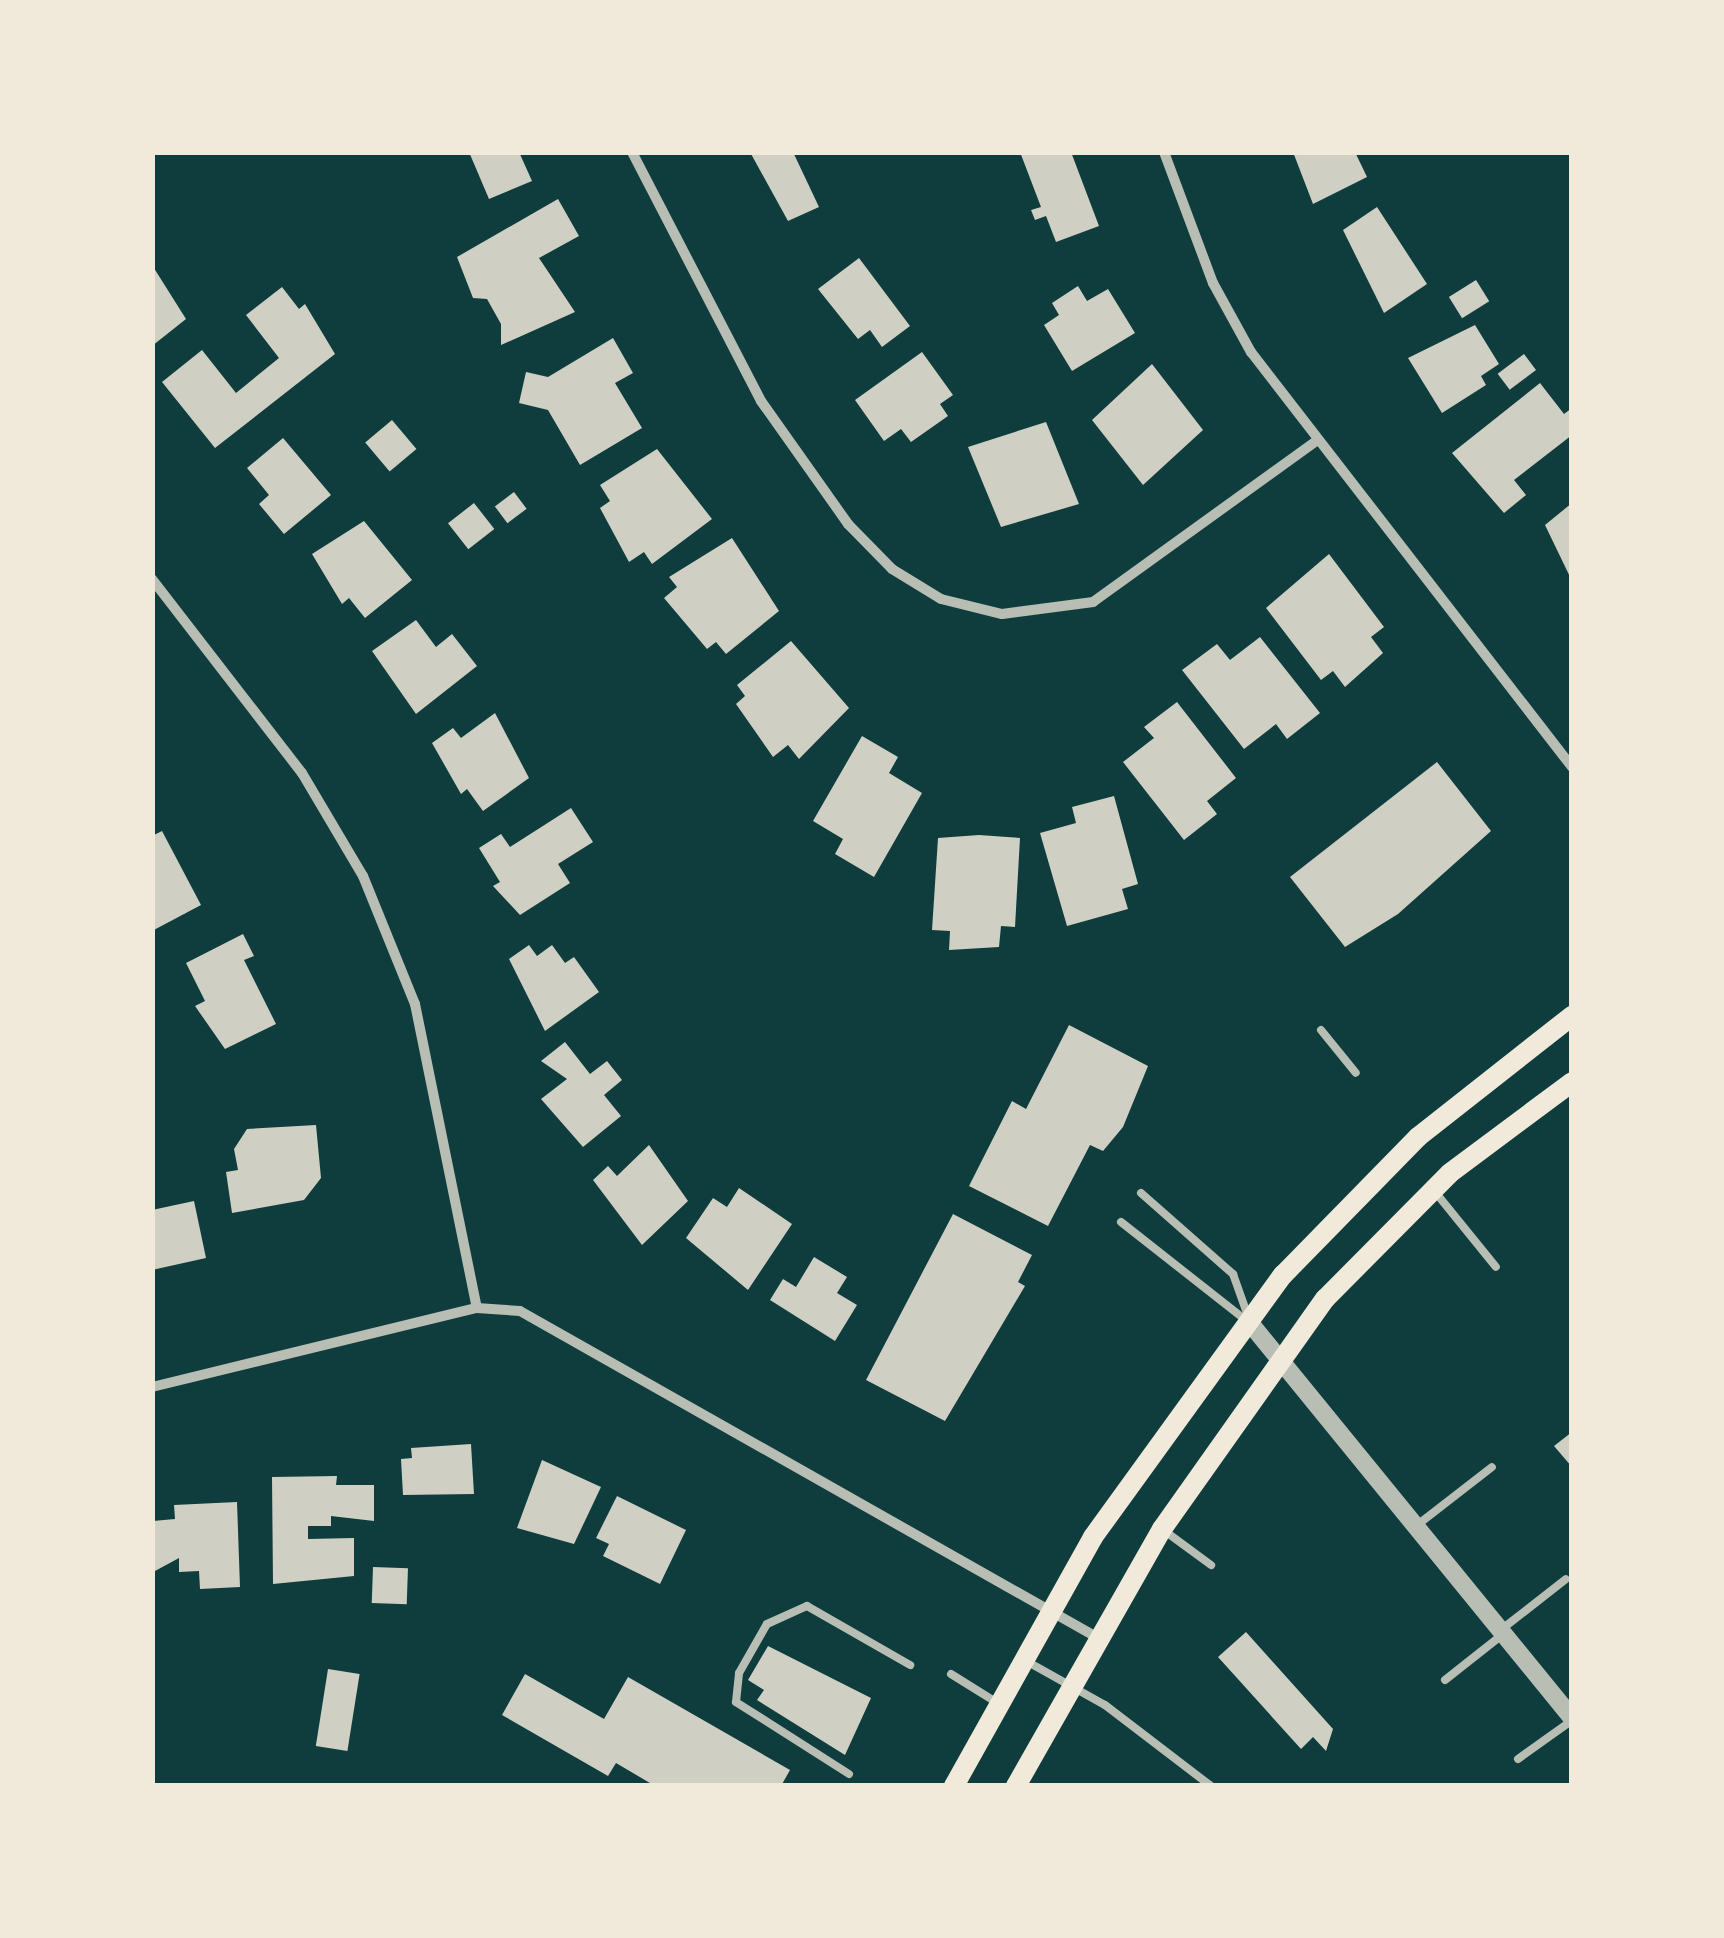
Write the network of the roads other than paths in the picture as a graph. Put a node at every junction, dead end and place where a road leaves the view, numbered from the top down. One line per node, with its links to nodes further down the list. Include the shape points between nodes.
1 (632, 152): 3 (street, via 761,401 848,524 892,569 940,598 1002,614 1093,602)
2 (1164, 152): 3 (street, via 1213,283)
3 (1318, 440): 5 (street)
4 (152, 580): 14 (street, via 302,773 363,876 415,1004)
5 (1572, 767)
6 (1572, 1016): 15 (main road, via 1418,1137 1291,1266)
7 (1321, 1030): 8 (lane)
8 (1356, 1073)
9 (1572, 1082): 10 (main road)
10 (1433, 1190): 13 (lane); 16 (main road, via 1364,1255)
11 (1141, 1193): 15 (lane, via 1233,1274)
12 (1121, 1222): 15 (lane)
13 (1496, 1267)
14 (478, 1308): 17 (street); 23 (street, via 555,1325)
15 (1250, 1323): 16 (street); 23 (main road, via 1149,1451)
16 (1285, 1358): 19 (street); 20 (main road)
17 (152, 1388)
18 (1492, 1467): 19 (lane)
19 (1416, 1526): 24 (street)
20 (1162, 1530): 21 (lane); 25 (main road)
21 (1211, 1564)
22 (1566, 1580): 24 (lane)
23 (1051, 1611): 25 (street); 26 (main road)
24 (1504, 1630): 29 (lane); 32 (street)
25 (1100, 1639): 30 (main road)
26 (1024, 1660): 30 (lane); 31 (main road)
27 (910, 1666): 34 (lane, via 807,1606 767,1624 740,1673 736,1702)
28 (951, 1674): 31 (lane)
29 (1445, 1680)
30 (1073, 1686): 36 (main road); 37 (lane)
31 (999, 1704): 35 (main road)
32 (1572, 1719): 33 (lane)
33 (1518, 1760)
34 (849, 1774)
35 (954, 1786)
36 (1016, 1786)
37 (1210, 1786)

